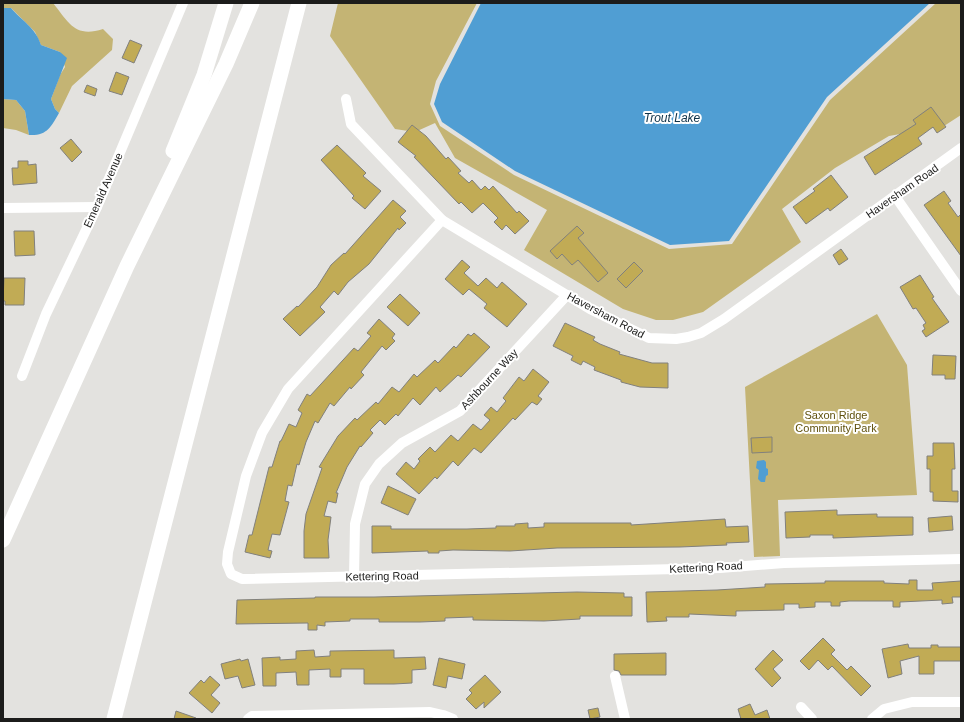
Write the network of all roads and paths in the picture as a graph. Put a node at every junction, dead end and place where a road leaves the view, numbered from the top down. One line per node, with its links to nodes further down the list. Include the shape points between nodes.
1 (183, 3): 8 (street, Emerald Avenue)
2 (226, 3): 11 (highway, via 204,75)
3 (252, 3): 11 (highway, via 226,64)
4 (299, 3): 22 (highway)
5 (346, 98): 10 (street, Haversham Road, via 351,124)
6 (961, 148): 7 (street, Haversham Road)
7 (895, 196): 12 (street); 13 (street, Haversham Road, via 724,319 701,333 688,337 649,338)
8 (97, 206): 9 (street); 14 (street, Emerald Avenue, via 46,314)
9 (3, 208)
10 (442, 220): 13 (street, Haversham Road); 17 (street, Kettering Road, via 288,389 262,433 246,476 228,552 227,564 231,574 242,579)
11 (127, 266): 15 (highway)
12 (961, 291)
13 (567, 295): 17 (street, Ashbourne Way, via 460,411 402,443 379,464 365,484 355,524)
14 (22, 376)
15 (3, 540)
16 (961, 559): 17 (street, Kettering Road)
17 (354, 577)
18 (615, 676): 24 (street)
19 (961, 702): 26 (street, via 912,702 884,709)
20 (801, 707): 25 (street)
21 (250, 718): 23 (street, via 430,712)
22 (114, 719)
23 (453, 719)
24 (625, 719)
25 (812, 719)
26 (872, 719)

